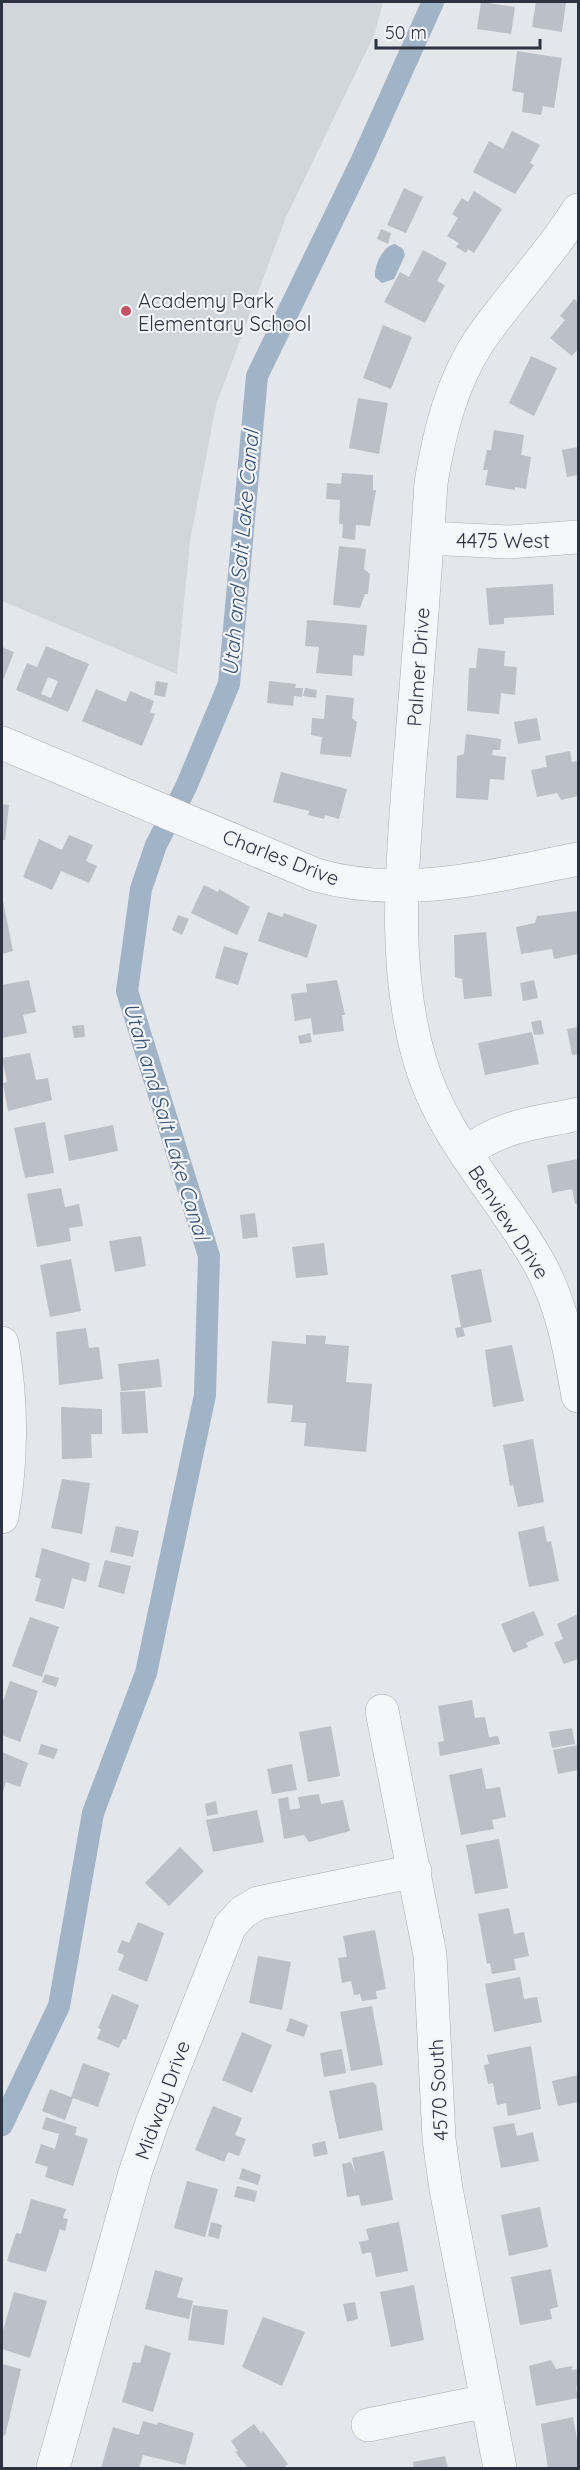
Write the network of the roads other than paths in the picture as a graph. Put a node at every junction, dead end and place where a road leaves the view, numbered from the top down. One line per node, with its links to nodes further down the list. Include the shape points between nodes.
1 (579, 210): 3 (street, Palmer Drive, via 478,343 453,391 438,439)
2 (579, 537): 3 (street, 4475 West, via 508,542)
3 (428, 538): 6 (street, Palmer Drive)
4 (2, 744): 6 (street, Charles Drive, via 316,874)
5 (579, 859): 6 (street, Charles Drive, via 452,884)
6 (401, 887): 8 (street, Palmer Drive, via 403,967 419,1061 432,1097)
7 (579, 1114): 8 (street, via 505,1129)
8 (465, 1153): 10 (street, Benview Drive, via 540,1265 566,1331)
9 (2, 1343): 11 (street, via 10,1422)
10 (579, 1396)
11 (2, 1517)
12 (382, 1711): 13 (street, 4570 South)
13 (415, 1871): 14 (street, 4570 South, via 432,1976 442,2161); 16 (street, Midway Drive, via 258,1903 230,1926 135,2173)
14 (487, 2401): 15 (street); 17 (street, 4570 South)
15 (368, 2425)
16 (54, 2469)
17 (500, 2469)

